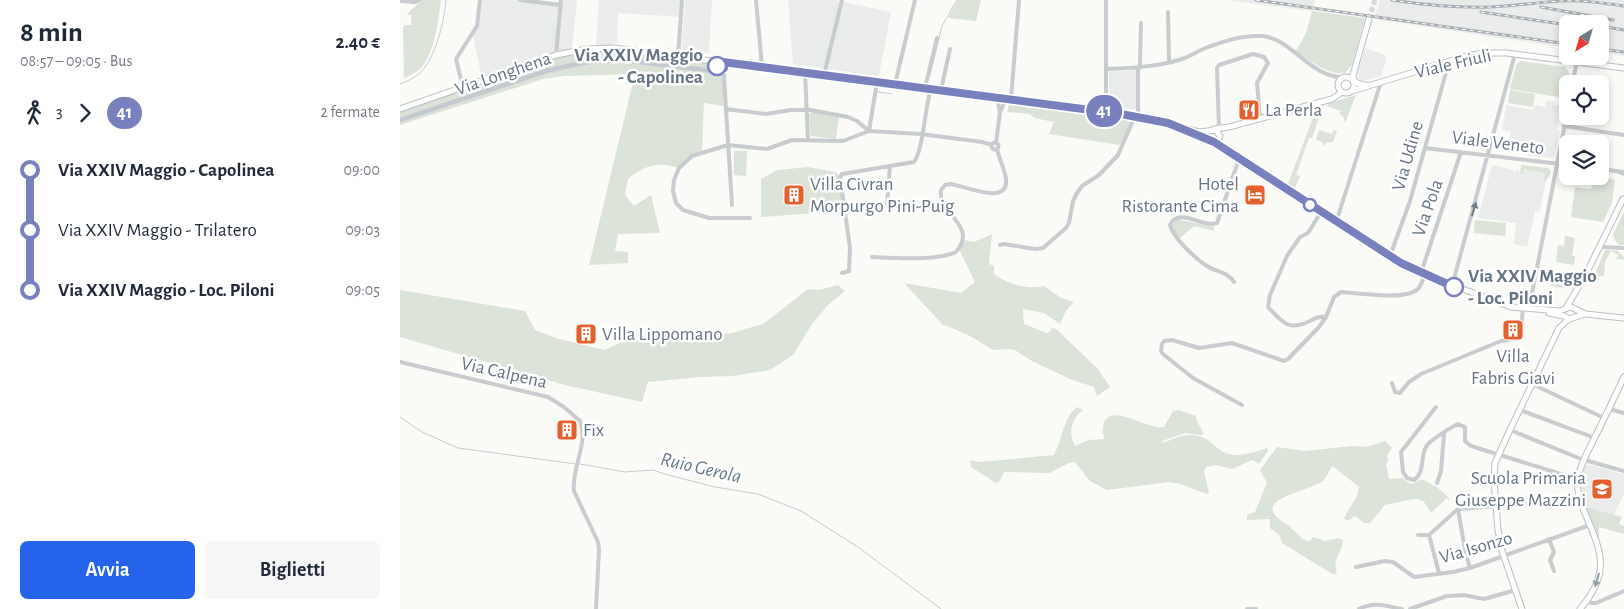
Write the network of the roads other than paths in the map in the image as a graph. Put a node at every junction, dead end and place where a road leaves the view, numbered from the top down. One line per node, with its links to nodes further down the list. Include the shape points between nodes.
1 (419, 0): 10 (street)
2 (480, 0): 40 (street, via 477,26 456,59)
3 (520, 0): 11 (street)
4 (682, 0): 19 (street)
5 (756, 0): 25 (street)
6 (842, 0): 31 (street)
7 (915, 0): 37 (street)
8 (1019, 0): 48 (street)
9 (1106, 0): 28 (street)
10 (400, 1)
11 (561, 2): 18 (street)
12 (1168, 12): 22 (street)
13 (1369, 19): 29 (street)
14 (1141, 23): 26 (street)
15 (937, 38): 41 (street)
16 (950, 49): 43 (street)
17 (1515, 54): 20 (street, Viale Friuli); 23 (street, Viale Friuli, via 1482,54); 67 (street)
18 (556, 55): 19 (street, Via Longhena, via 614,48); 40 (street, Via Longhena)
19 (678, 56): 21 (street, Via Longhena)
20 (1559, 60)
21 (723, 62): 25 (street, Via Longhena); 51 (street)
22 (1170, 62): 26 (street); 32 (street, via 1229,41 1269,36 1313,67)
23 (1448, 62): 36 (street, Viale Friuli); 65 (street, Via Udine)
24 (1600, 65): 27 (street, Viale Friuli)
25 (762, 67): 30 (street, Via Longhena)
26 (1139, 68): 28 (street); 54 (street)
27 (1624, 68)
28 (1106, 69): 53 (street)
29 (1353, 71): 33 (street); 34 (street)
30 (805, 72): 31 (street, Via Longhena); 50 (street)
31 (824, 75): 35 (street, Via Longhena)
32 (1332, 75): 33 (street); 38 (street)
33 (1345, 77): 34 (street); 38 (street)
34 (1353, 80): 39 (street, via 1364,86); 44 (street)
35 (876, 82): 37 (street, Via Longhena); 58 (street)
36 (1381, 82): 39 (street, Viale Friuli); 78 (street)
37 (895, 84): 41 (street, Via Longhena)
38 (1338, 85): 45 (street); 47 (street)
39 (1372, 85): 44 (street, Viale Friuli)
40 (464, 88): 49 (street, Via Longhena)
41 (924, 88): 42 (street, Via Longhena)
42 (931, 89): 43 (street, Via Longhena); 60 (street)
43 (941, 90): 46 (street, Via Longhena)
44 (1352, 91): 45 (street)
45 (1342, 92): 47 (street)
46 (999, 98): 48 (street, Via Longhena); 52 (street)
47 (1328, 98): 55 (street)
48 (1008, 99): 52 (street); 53 (street, Via Longhena)
49 (400, 109)
50 (806, 109): 51 (street, via 766,114); 58 (street, via 848,117); 62 (street)
51 (726, 110): 64 (street)
52 (1000, 112): 63 (street)
53 (1106, 112): 54 (street, Via Longhena)
54 (1137, 116): 57 (street, Via Longhena); 79 (street, via 1118,156 1077,193 1066,228 1043,248)
55 (1260, 118): 59 (street); 59 (street, via 1257,83 1268,66 1263,56 1253,54 1217,68)
56 (1564, 126): 61 (street); 69 (street)
57 (1180, 127): 59 (street); 59 (street, via 1207,139 1206,135)
58 (868, 131): 60 (street); 62 (street, via 843,141)
59 (1218, 132): 68 (street, via 1223,147)
60 (921, 134): 63 (street); 70 (street, via 914,162)
61 (1624, 135)
62 (808, 139): 64 (street, via 767,148)
63 (994, 144): 83 (street, via 1006,180 1001,192 992,194 950,184 941,190 942,201 962,231 963,240 956,252 912,258)
64 (728, 145): 74 (street); 77 (street, via 692,156 684,162 674,180 674,197 679,207 697,215)
65 (1425, 148): 66 (street, Viale Veneto); 82 (street, Via Udine)
66 (1461, 152): 67 (street, Viale Veneto); 85 (street, Via Pola)
67 (1488, 155): 69 (street, Viale Veneto); 87 (street, one-way to 67)
68 (1239, 159): 76 (street); 86 (street, via 1217,223 1211,225 1179,217 1170,225 1194,256)
69 (1557, 164): 88 (street)
70 (890, 166): 75 (street, via 887,204); 84 (street, via 840,176 850,248 849,271)
71 (1609, 170): 72 (street)
72 (1624, 173)
73 (1624, 198): 80 (street)
74 (732, 205)
75 (901, 205)
76 (1321, 212): 78 (street); 90 (street, via 1287,256 1268,306 1284,323 1292,326)
77 (750, 218)
78 (1335, 221): 82 (street)
79 (1000, 245)
80 (1600, 247): 81 (street); 89 (street)
81 (1624, 248)
82 (1390, 256): 85 (street)
83 (872, 257)
84 (842, 272)
85 (1423, 274): 87 (street); 90 (street, via 1420,287 1414,292 1380,296 1340,292 1334,297)
86 (1234, 282)
87 (1452, 286): 88 (street, via 1503,304)
88 (1526, 308): 89 (street); 94 (street, via 1520,338 1501,341 1421,374 1400,393 1395,392)
89 (1569, 312): 91 (street); 95 (street)
90 (1326, 317): 96 (street, via 1284,361 1232,344 1199,348 1172,340 1162,344 1163,354 1184,372)
91 (1624, 318)
92 (400, 362): 126 (street, Via Calpena, via 552,399 582,424 573,484 599,549)
93 (1624, 378): 98 (street)
94 (1392, 383)
95 (1532, 384): 99 (street); 101 (street)
96 (1242, 404)
97 (1436, 407): 103 (street, via 1401,452 1405,477 1414,480 1419,476 1428,443)
98 (1609, 409): 100 (street); 101 (street)
99 (1520, 410): 102 (street); 104 (street)
100 (1624, 413)
101 (1604, 418): 104 (street)
102 (1510, 430): 105 (street); 106 (street)
103 (1444, 434): 105 (street, via 1457,425 1464,426 1468,445); 109 (street, via 1442,471)
104 (1595, 438): 106 (street)
105 (1498, 454): 108 (street); 111 (street, via 1494,472)
106 (1584, 460): 107 (street); 108 (street)
107 (1624, 471)
108 (1577, 479): 110 (street)
109 (1437, 483)
110 (1580, 500): 111 (street); 113 (street)
111 (1496, 505): 112 (street); 117 (street)
112 (1458, 509): 115 (street); 119 (street)
113 (1590, 525): 116 (street, Via Isonzo); 124 (street, one-way to 124, via 1601,562 1598,581)
114 (1418, 535): 115 (street)
115 (1429, 535): 121 (street)
116 (1549, 540): 117 (street, Via Isonzo); 120 (street, via 1554,552 1550,560)
117 (1504, 556): 119 (street, Via Isonzo); 122 (street)
118 (1356, 567): 121 (street, Via Isonzo, via 1385,561 1400,565 1412,576)
119 (1470, 568): 121 (street, Via Isonzo)
120 (1554, 571)
121 (1439, 573)
122 (1516, 590): 131 (street, via 1484,599 1448,596); 132 (street)
123 (1624, 591): 124 (street, via 1596,603)
124 (1588, 599): 133 (street)
125 (1384, 607): 129 (street, via 1370,605); 130 (street)
126 (596, 609)
127 (1247, 609): 128 (street)
128 (1256, 609)
129 (1359, 609)
130 (1402, 609)
131 (1410, 609)
132 (1522, 609)
133 (1580, 609)

